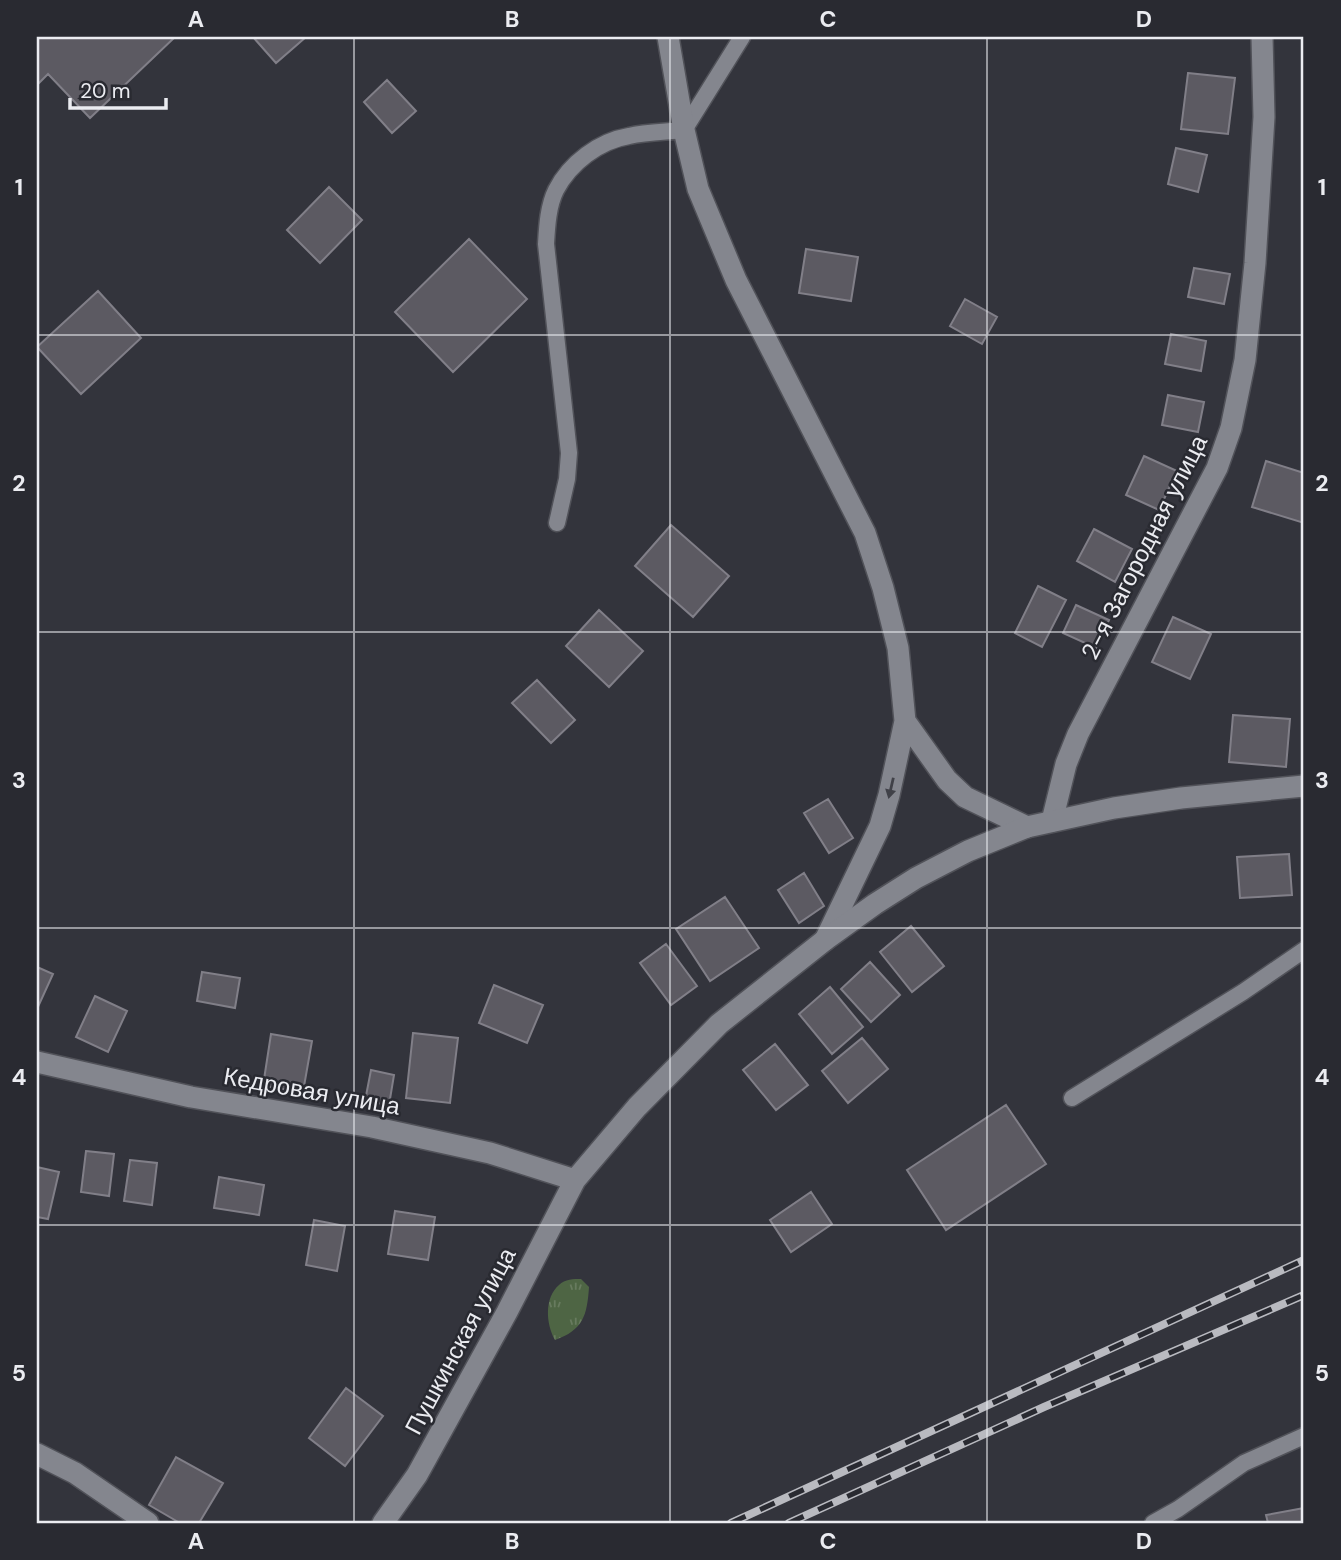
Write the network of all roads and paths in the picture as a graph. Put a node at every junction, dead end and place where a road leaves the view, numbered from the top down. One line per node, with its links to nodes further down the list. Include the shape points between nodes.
1 (668, 37): 4 (street)
2 (742, 37): 4 (lane)
3 (1262, 37): 8 (street, 2-я Загородная улица, via 1264,117 1255,263 1245,360 1231,428 1217,468 1078,734)
4 (684, 130): 5 (lane, via 607,142 567,173 555,192 546,244 569,453); 6 (street, via 698,189 736,280 865,533 898,648)
5 (557, 523)
6 (905, 721): 9 (street, via 947,780 965,797); 10 (street, one-way to 10, via 880,826)
7 (1304, 786): 8 (street, Пушкинская улица, via 1181,798)
8 (1052, 821): 9 (street, Пушкинская улица)
9 (1027, 827): 10 (street, Пушкинская улица, via 916,878)
10 (825, 940): 14 (street, Пушкинская улица, via 719,1024 637,1107)
11 (1304, 950): 13 (lane)
12 (37, 1062): 14 (street, Кедровая улица, via 191,1097 372,1127 489,1153)
13 (1072, 1098)
14 (575, 1180): 18 (street, Пушкинская улица, via 417,1475)
15 (1304, 1436): 19 (lane, via 1244,1463)
16 (37, 1454): 17 (street, via 75,1473)
17 (148, 1523)
18 (383, 1523)
19 (1153, 1523)

